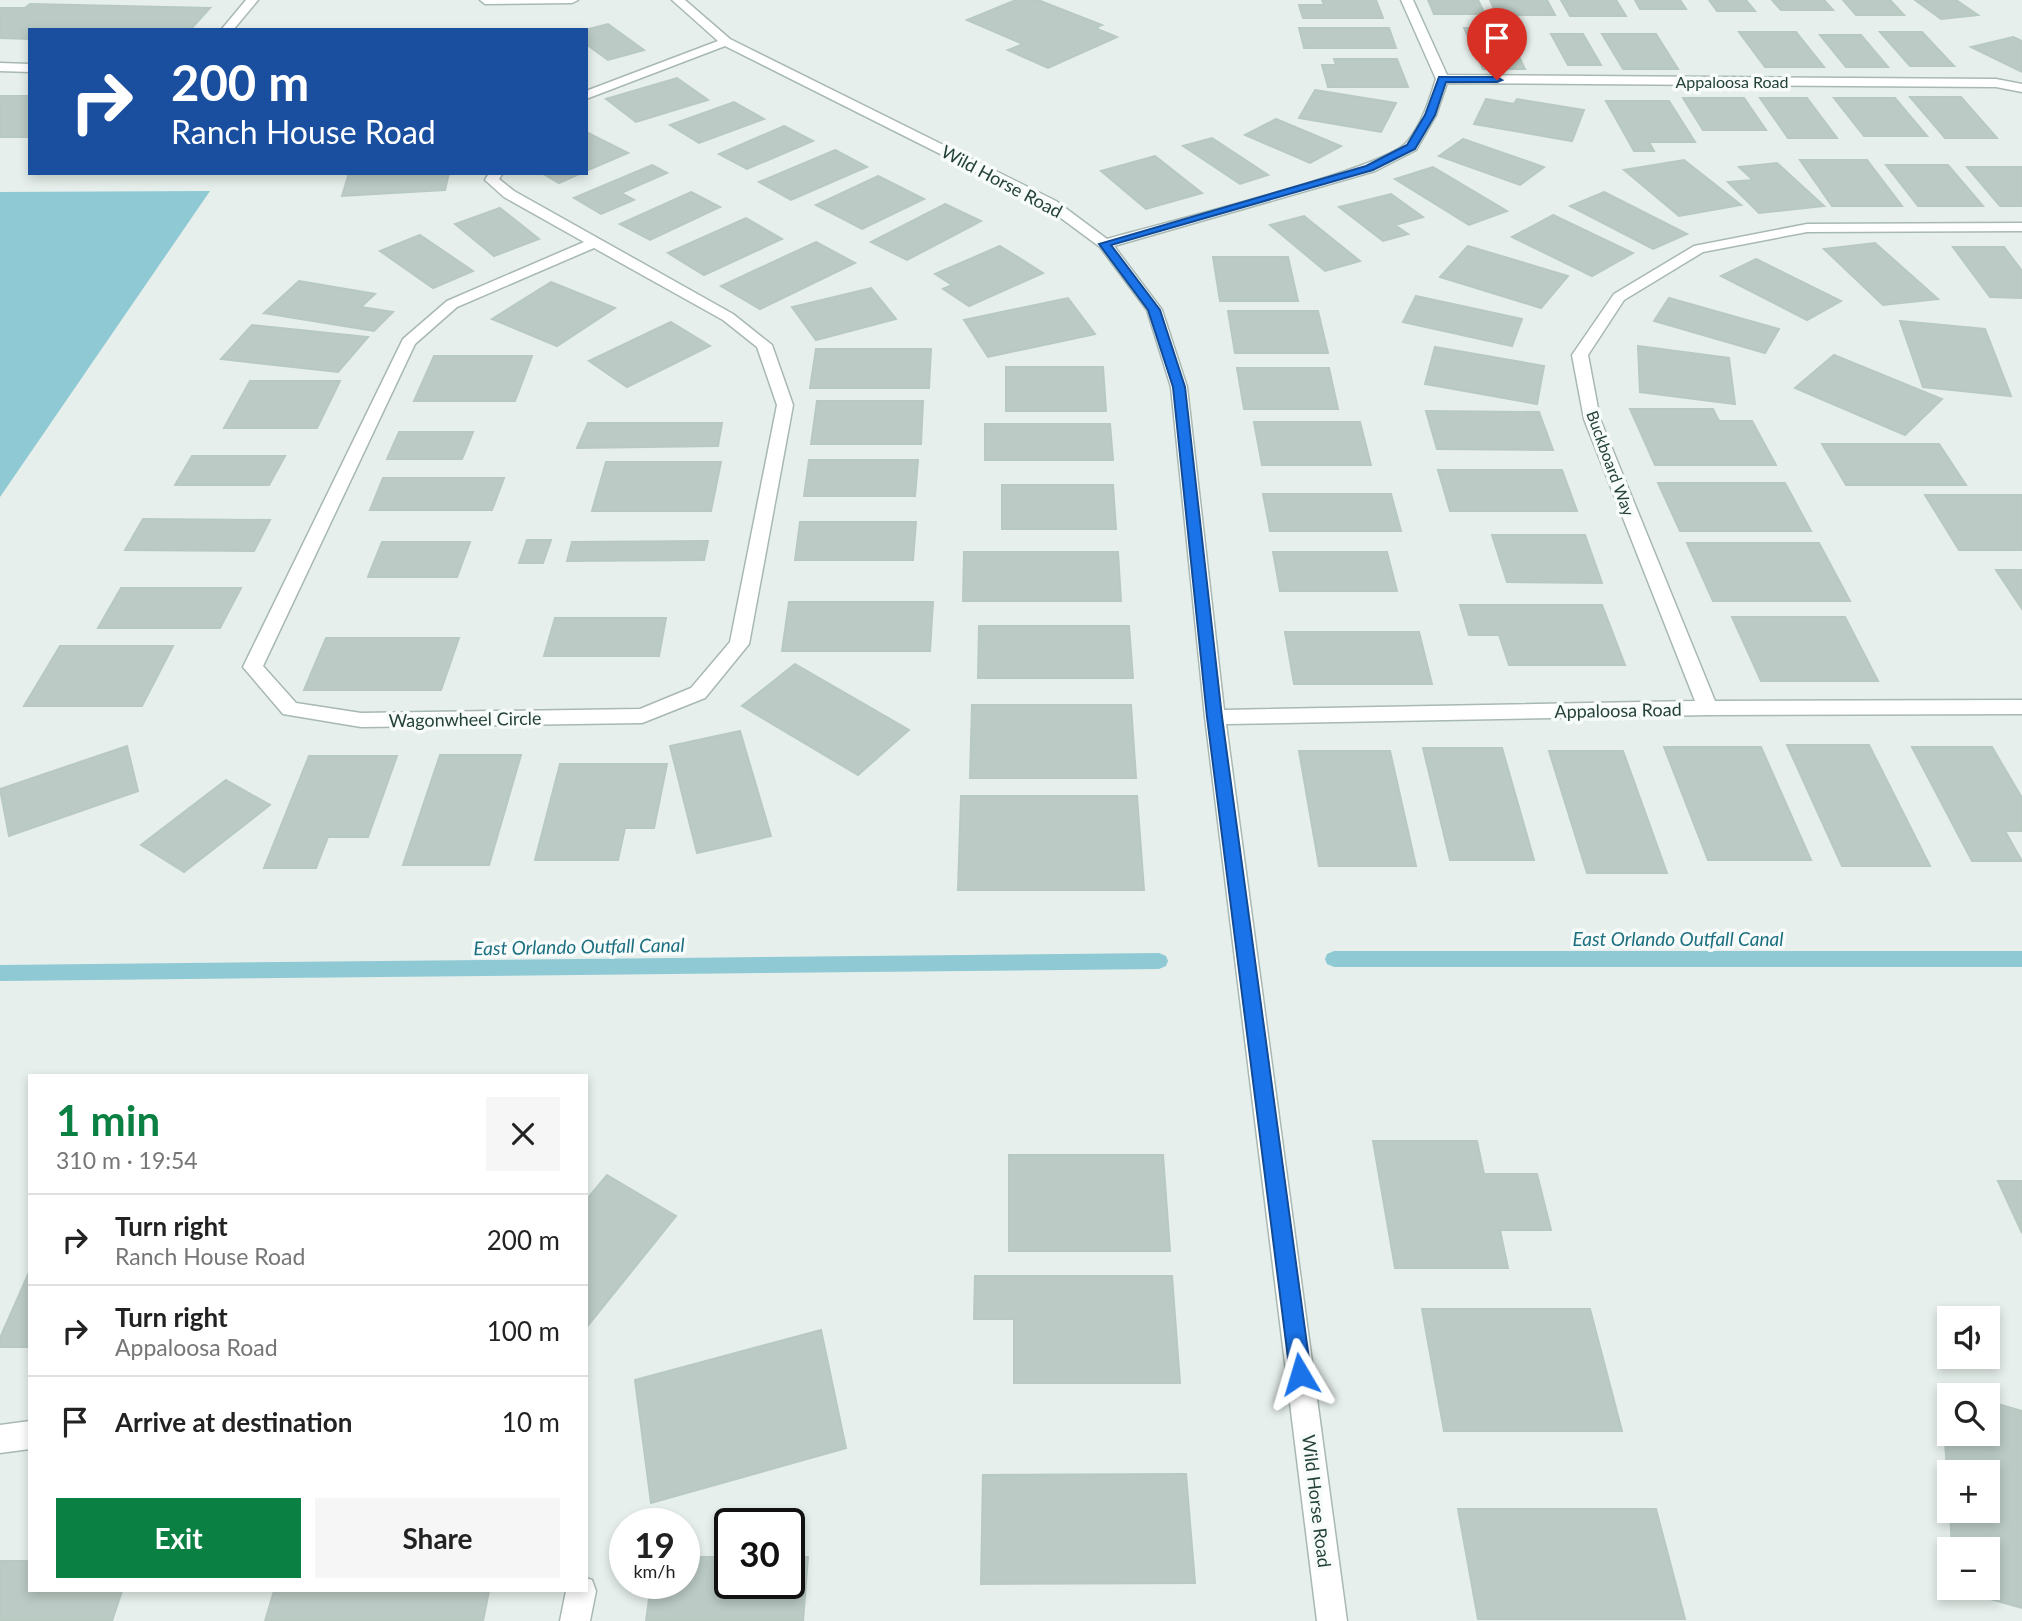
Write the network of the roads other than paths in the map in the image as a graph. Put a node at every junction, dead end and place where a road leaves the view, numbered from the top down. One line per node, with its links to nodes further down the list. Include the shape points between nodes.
1 (252, 0): 7 (street)
2 (572, 0): 5 (street)
3 (678, 0): 6 (street, Wild Horse Road)
4 (1407, 0): 11 (street)
5 (485, 1)
6 (699, 7): 8 (street, Wild Horse Road)
7 (229, 28)
8 (726, 42): 13 (street); 17 (street, Wild Horse Road, via 1051,204)
9 (0, 67): 10 (street)
10 (28, 68)
11 (1442, 79): 12 (street, Appaloosa Road, via 1996,83); 17 (street, via 1430,115 1411,147 1370,168)
12 (2022, 88)
13 (588, 94)
14 (495, 175): 16 (street, Wagonwheel Circle, via 492,180 509,194)
15 (2022, 227): 19 (street, Buckboard Way, via 1807,228 1699,249 1619,297 1580,355 1592,419)
16 (596, 242): 16 (street, Wagonwheel Circle, via 728,317 764,345 785,405 739,644 698,693 642,716 361,720 290,709 253,667 408,342 452,304)
17 (1105, 244): 20 (street, Wild Horse Road, via 1154,310 1179,387)
18 (2022, 707): 19 (street, Appaloosa Road)
19 (1708, 708): 20 (street, Appaloosa Road)
20 (1214, 717): 25 (street, Wild Horse Road)
21 (28, 1435): 22 (street)
22 (0, 1438)
23 (580, 1592): 24 (street)
24 (575, 1621)
25 (1332, 1621)

